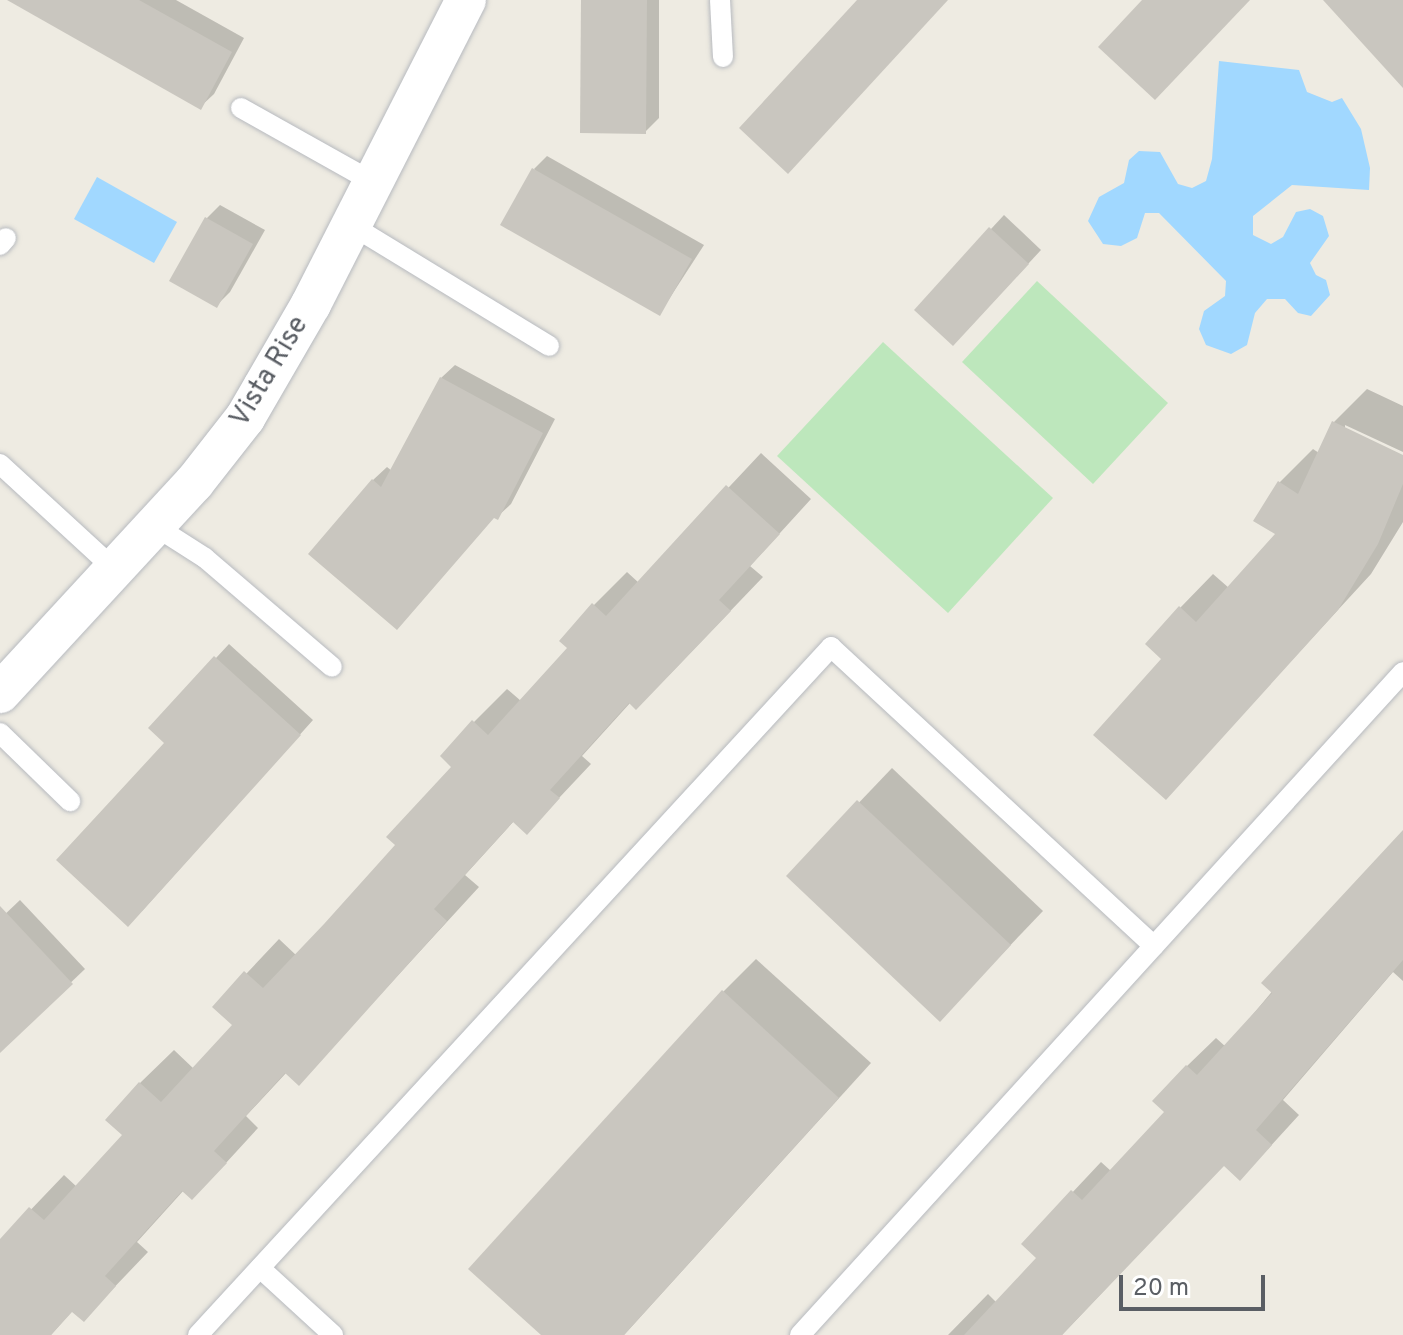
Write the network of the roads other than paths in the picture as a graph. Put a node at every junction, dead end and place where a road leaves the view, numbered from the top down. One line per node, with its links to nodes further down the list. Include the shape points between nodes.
1 (466, 0): 5 (street, Vista Rise)
2 (720, 0): 3 (lane)
3 (723, 57)
4 (241, 108): 5 (lane)
5 (373, 182): 6 (street, Vista Rise)
6 (351, 225): 7 (lane); 9 (street, Vista Rise, via 245,418)
7 (549, 346)
8 (0, 464): 10 (lane)
9 (155, 526): 10 (street, Vista Rise); 11 (lane, via 205,558)
10 (114, 569): 13 (street, Vista Rise)
11 (332, 667)
12 (1403, 672): 16 (lane)
13 (0, 693)
14 (0, 733): 15 (lane)
15 (70, 801)
16 (1154, 946): 17 (lane, via 831,647); 20 (lane)
17 (260, 1268): 18 (lane); 19 (lane)
18 (198, 1335)
19 (333, 1335)
20 (800, 1335)

